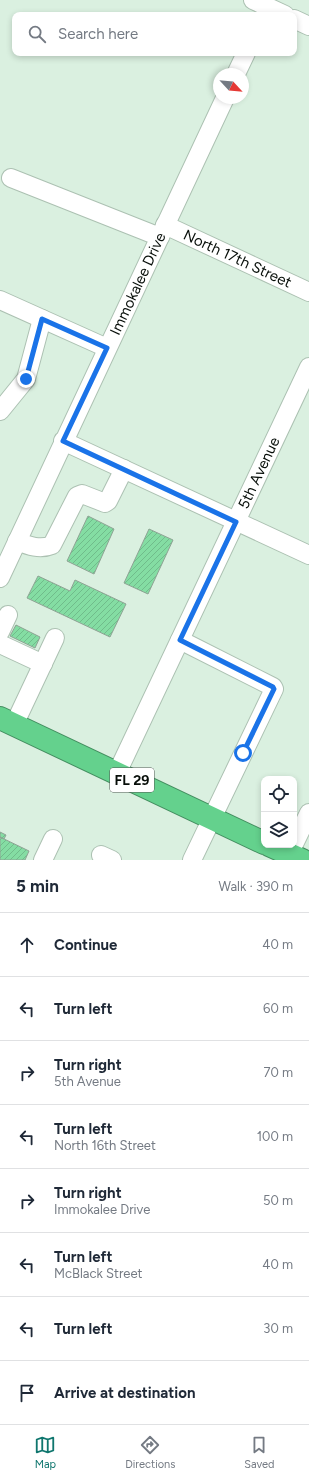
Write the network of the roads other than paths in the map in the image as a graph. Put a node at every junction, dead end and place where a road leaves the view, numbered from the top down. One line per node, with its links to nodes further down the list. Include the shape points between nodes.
1 (264, 6): 2 (street)
2 (278, 12)
3 (297, 20): 4 (street)
4 (309, 26)
5 (245, 56): 6 (street)
6 (239, 68)
7 (222, 104): 9 (street, Immokalee Drive)
8 (11, 178): 9 (street, North 17th Street)
9 (162, 231): 10 (street, North 17th Street); 13 (street, Immokalee Drive)
10 (309, 292)
11 (0, 300): 12 (street)
12 (42, 319): 13 (street); 15 (street, via 26,379)
13 (107, 348): 16 (street, Immokalee Drive)
14 (309, 367): 18 (street, 5th Avenue)
15 (0, 411)
16 (63, 441): 17 (street); 19 (street, Immokalee Drive)
17 (124, 469): 18 (street); 19 (street, via 105,503 82,494 77,496 52,545 37,548)
18 (236, 522): 20 (street); 25 (street, 5th Avenue)
19 (17, 541): 21 (street, Immokalee Drive)
20 (309, 555)
21 (0, 578)
22 (8, 615): 23 (street)
23 (0, 632)
24 (55, 638): 27 (street)
25 (180, 640): 29 (street, 5th Avenue); 31 (street, via 274,689)
26 (0, 644): 27 (street)
27 (43, 664): 28 (street)
28 (7, 721): 29 (highway, FL 29)
29 (117, 773): 31 (highway, FL 29)
30 (309, 813): 35 (street)
31 (211, 818): 33 (highway, FL 29); 37 (street)
32 (53, 839): 36 (street)
33 (261, 841)
34 (282, 848): 35 (highway)
35 (295, 851)
36 (43, 860)
37 (192, 860)

